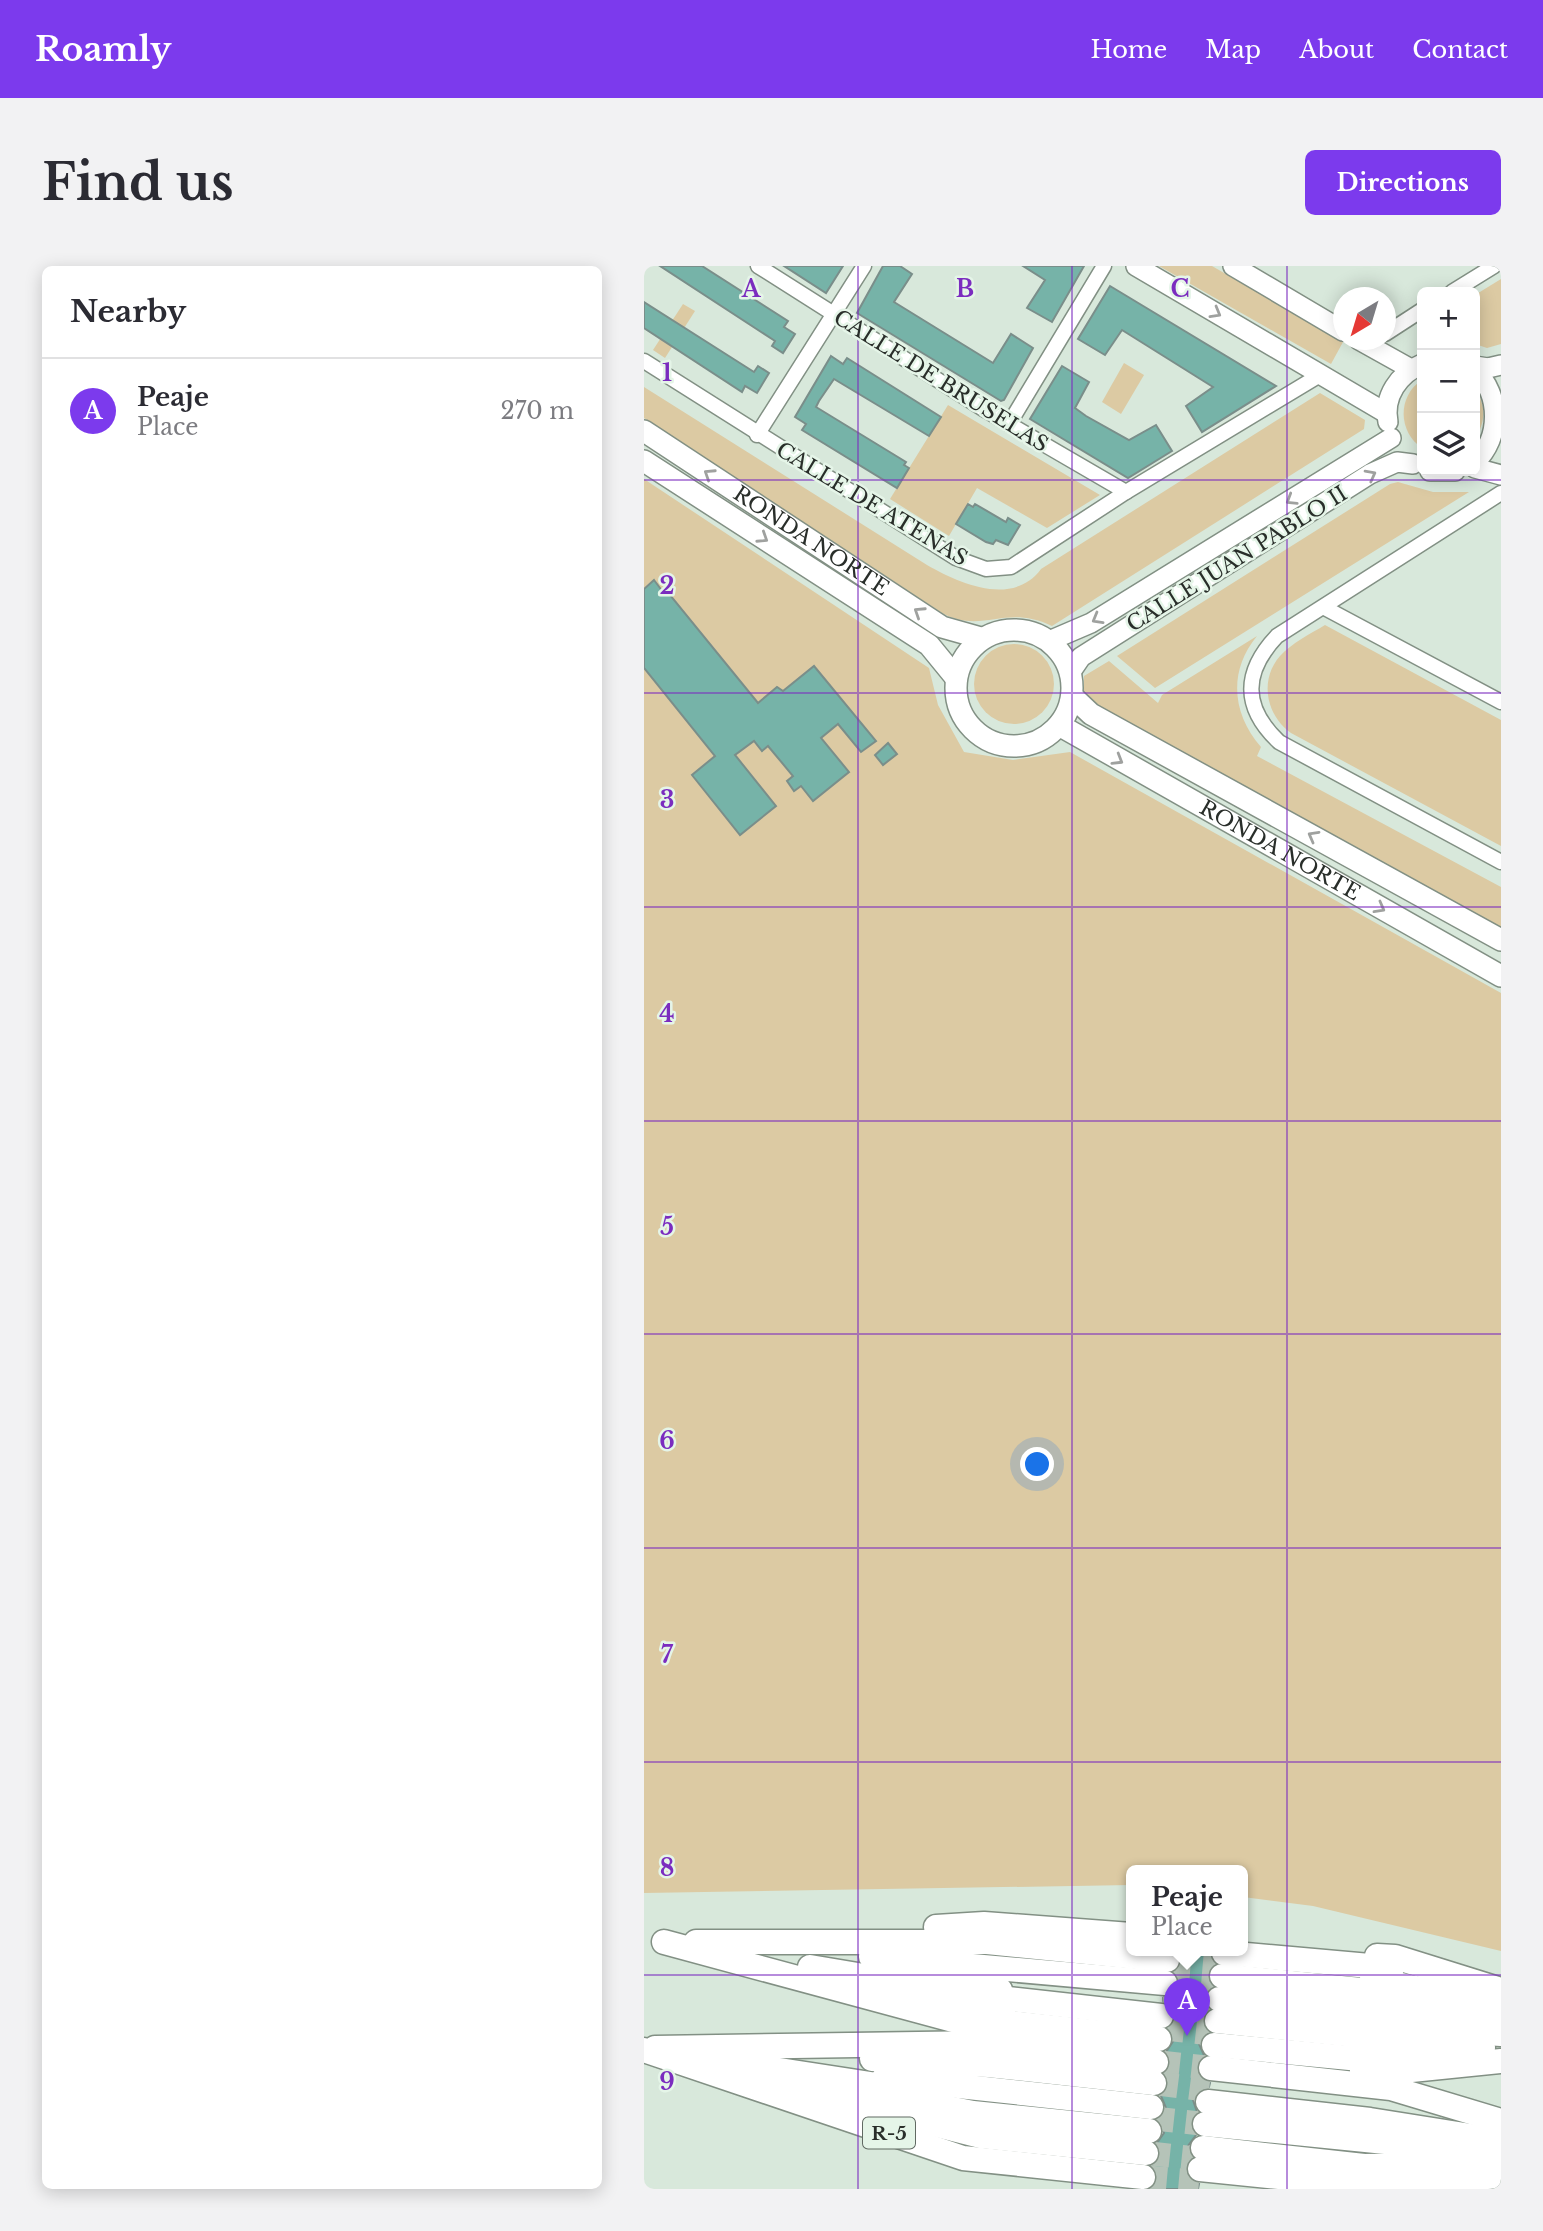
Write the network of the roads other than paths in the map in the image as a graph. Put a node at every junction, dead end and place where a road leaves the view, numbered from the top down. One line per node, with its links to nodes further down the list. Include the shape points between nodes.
1 (758, 266): 9 (street, CALLE DE BRUSELAS)
2 (864, 266): 9 (street)
3 (1104, 266): 21 (street)
4 (1136, 266): 18 (main road, one-way to 18)
5 (1233, 266): 10 (main road)
6 (1494, 266): 7 (street)
7 (1459, 287)
8 (1417, 313): 11 (street)
9 (834, 315): 21 (street, CALLE DE BRUSELAS); 23 (street)
10 (1333, 325)
11 (1396, 327)
12 (1386, 350): 15 (main road)
13 (644, 361): 23 (street, CALLE DE ATENAS)
14 (1501, 365): 16 (main road)
15 (1417, 366): 20 (main road, via 1398,381)
16 (1480, 368)
17 (1480, 373): 19 (main road)
18 (1320, 375): 20 (main road); 31 (street, CALLE DE ATENAS)
19 (1500, 412): 25 (main road, via 1495,440)
20 (1386, 413): 24 (main road)
21 (1009, 424): 31 (street, CALLE DE BRUSELAS)
22 (644, 431): 34 (main road, RONDA NORTE, one-way to 22, via 942,627)
23 (757, 435): 31 (street, CALLE DE ATENAS, via 956,558 986,569 1011,567)
24 (1391, 438): 27 (main road, via 1400,453); 35 (main road, CALLE JUAN PABLO II, one-way to 35, via 1091,623)
25 (1480, 459)
26 (644, 461): 37 (main road, RONDA NORTE, one-way to 37, via 929,645)
27 (1417, 464)
28 (1417, 466): 36 (main road, CALLE JUAN PABLO II, one-way to 28, via 1081,657 1370,474 1397,462)
29 (1480, 469): 30 (main road)
30 (1501, 475)
31 (1126, 492)
32 (1501, 493): 33 (street)
33 (1325, 608): 39 (street); 41 (street, via 1277,636 1258,659 1251,691 1260,722 1279,742)
34 (981, 639): 35 (main road, via 1016,629); 37 (main road, via 969,649)
35 (1049, 641): 36 (main road)
36 (1070, 673): 38 (main road)
37 (956, 678): 40 (main road, via 959,710 970,727 986,739 1005,746 1025,746)
38 (1072, 696): 40 (main road); 42 (main road, RONDA NORTE, one-way to 38, via 1091,714)
39 (1501, 702)
40 (1059, 725): 43 (main road, RONDA NORTE, one-way to 43)
41 (1501, 862)
42 (1501, 940)
43 (1501, 976)
44 (1126, 1935): 45 (highway, via 984,1924)
45 (654, 1941): 46 (highway, via 986,1933); 60 (highway); 60 (highway, via 1006,2013); 60 (highway, via 987,1942)
46 (1126, 1945)
47 (1501, 1990): 58 (highway, via 1395,1957)
48 (1501, 1997): 58 (highway, via 1396,1968)
49 (1501, 2006): 58 (highway, via 1381,1979)
50 (1501, 2013): 58 (highway, via 1381,1992)
51 (1501, 2020): 58 (highway, via 1384,2004)
52 (1501, 2027): 58 (highway)
53 (1501, 2034): 58 (highway, via 1389,2028)
54 (1501, 2041): 58 (highway, via 1387,2038)
55 (1501, 2048): 58 (highway, via 1387,2050)
56 (644, 2049): 60 (highway); 60 (highway, via 988,2055); 60 (highway, R-5, via 971,2124); 60 (highway, R-5, via 963,2158)
57 (1501, 2054): 58 (highway, via 1377,2061)
58 (1213, 2062): 59 (highway, via 1382,2073); 61 (highway, via 1391,2088); 62 (highway, via 1393,2099); 63 (highway, via 1385,2110); 64 (highway, via 1370,2120); 65 (highway); 66 (highway); 67 (highway, via 1371,2153); 68 (highway, via 1364,2166); 69 (highway, via 1365,2177); 70 (highway)
59 (1501, 2062)
60 (1155, 2068)
61 (1501, 2121)
62 (1501, 2127)
63 (1501, 2134)
64 (1501, 2141)
65 (1501, 2147)
66 (1501, 2152)
67 (1501, 2159)
68 (1501, 2165)
69 (1501, 2176): 71 (highway)
70 (1299, 2189)
71 (1424, 2189)

